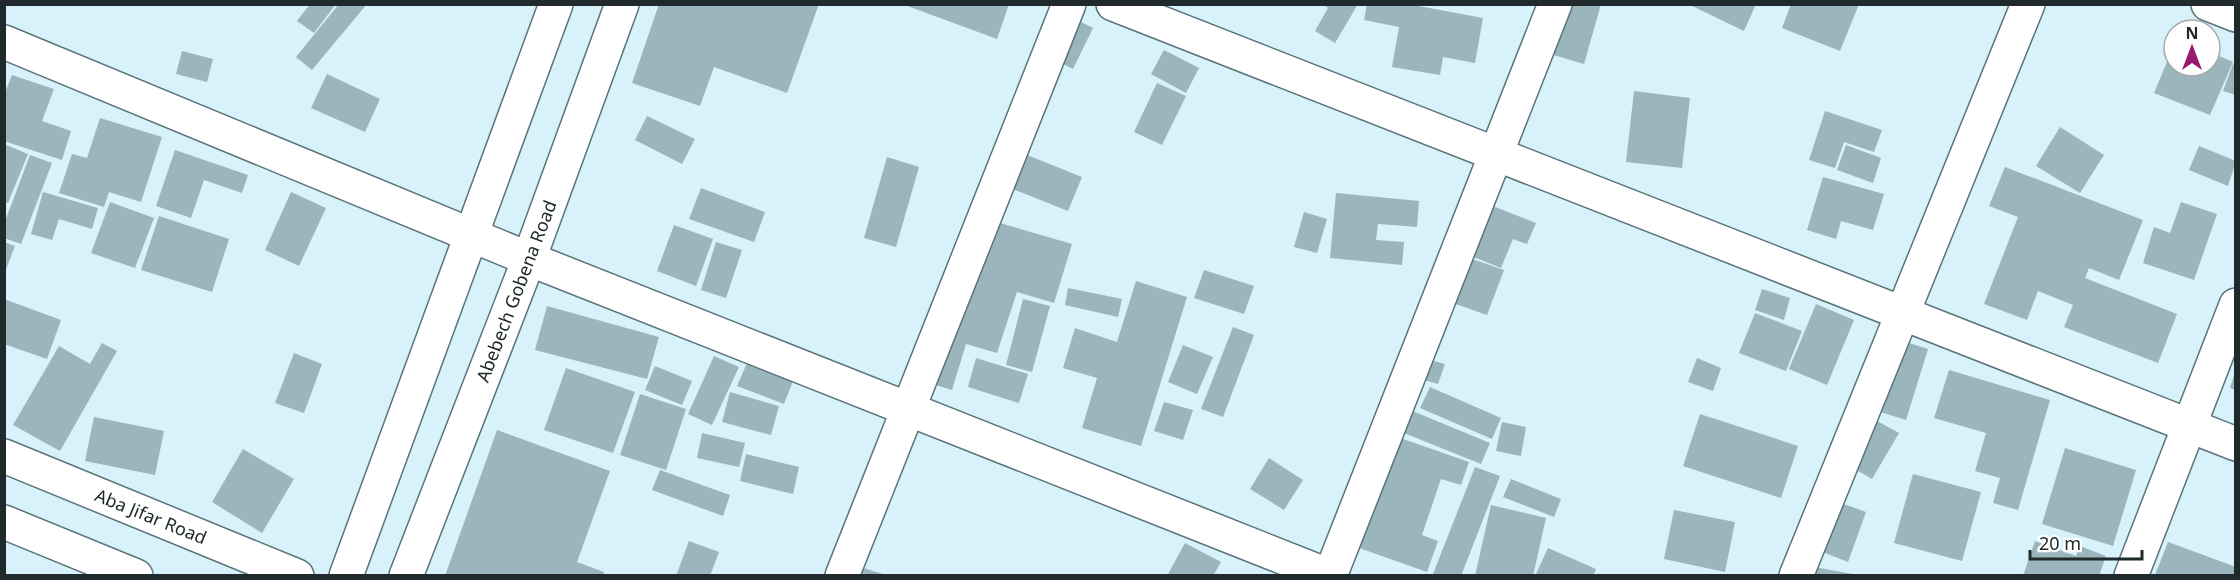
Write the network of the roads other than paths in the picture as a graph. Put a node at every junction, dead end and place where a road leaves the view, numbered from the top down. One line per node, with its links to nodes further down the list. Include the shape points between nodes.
1 (556, 4): 11 (street)
2 (622, 4): 12 (street, Abebech Gobena Road)
3 (1069, 4): 15 (street)
4 (1113, 4): 10 (street)
5 (1555, 4): 10 (street)
6 (2028, 4): 14 (street)
7 (2208, 4): 8 (street)
8 (2235, 15)
9 (4, 42): 11 (street)
10 (1496, 155): 14 (street); 25 (street)
11 (471, 235): 12 (street); 22 (street)
12 (529, 259): 15 (street); 23 (street, Abebech Gobena Road)
13 (2235, 305): 16 (street)
14 (1902, 313): 16 (street); 26 (street)
15 (908, 409): 24 (street); 25 (street)
16 (2189, 426): 17 (street); 27 (street)
17 (2235, 444)
18 (4, 456): 21 (street, Aba Jifar Road)
19 (4, 522): 20 (street)
20 (136, 576)
21 (297, 576)
22 (346, 576)
23 (406, 576)
24 (842, 576)
25 (1330, 576)
26 (1796, 576)
27 (2131, 576)

